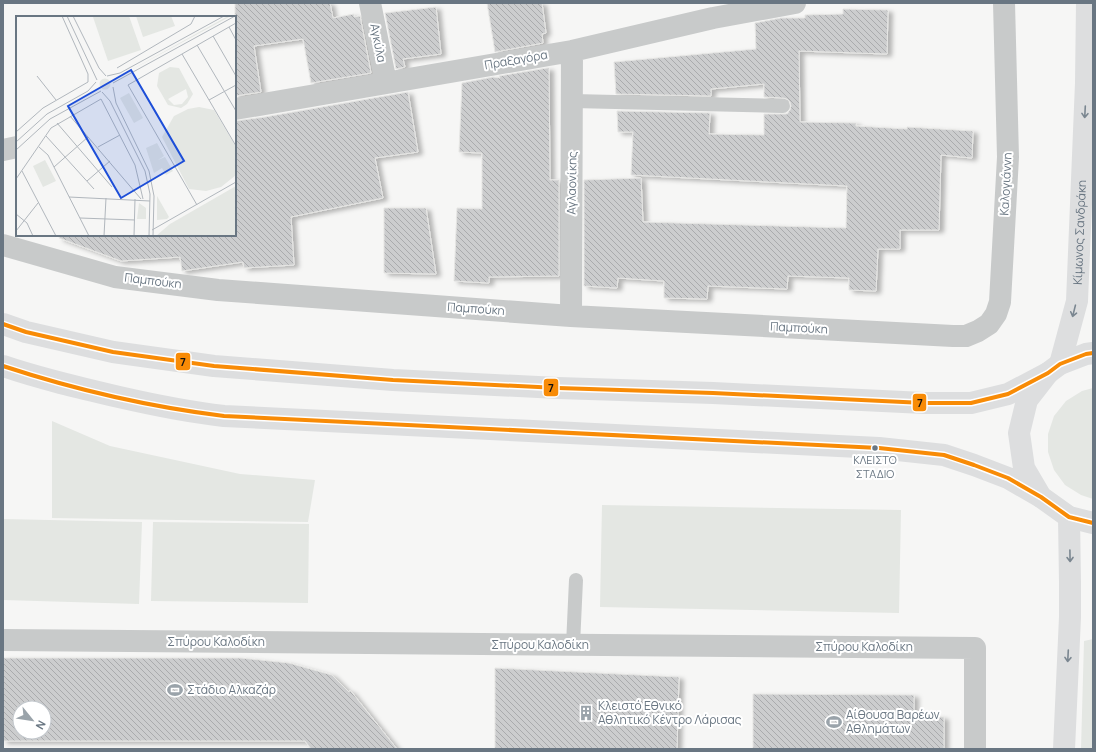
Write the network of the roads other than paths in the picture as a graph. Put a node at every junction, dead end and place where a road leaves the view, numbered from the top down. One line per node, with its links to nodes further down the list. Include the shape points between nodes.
1 (370, 3): 7 (street, Αγκύλα)
2 (795, 3): 5 (street, Πραξαγόρα)
3 (1004, 3): 16 (street, Καλογιάννη, via 1008,157 1000,302 996,314 988,324 966,336)
4 (1086, 3): 19 (main road, Κίμωνος Σανδράκη, one-way to 19, via 1086,83 1077,301)
5 (712, 11): 6 (street, Πραξαγόρα)
6 (572, 51): 7 (street, Πραξαγόρα); 8 (street, Αγλαονίκης)
7 (386, 83): 10 (street, Πραξαγόρα)
8 (573, 101): 9 (lane); 14 (street, Αγλαονίκης)
9 (783, 106)
10 (236, 109)
11 (16, 147): 12 (street)
12 (3, 150)
13 (3, 245): 14 (street, Παμπούκη, via 116,277 218,290)
14 (571, 316): 16 (street, Παμπούκη)
15 (3, 324): 19 (main road, via 26,332 113,352 214,366 393,380 550,388 924,404 971,403 1008,394)
16 (953, 336)
17 (1093, 353): 19 (main road)
18 (3, 366): 20 (main road, via 98,393 169,408 224,416 879,448 944,455 1008,478)
19 (1054, 369): 20 (main road, via 1028,400 1019,434 1024,468)
20 (1041, 497): 21 (main road)
21 (1069, 517): 22 (main road); 27 (main road, one-way to 27, via 1070,610)
22 (1093, 523)
23 (576, 580): 25 (lane)
24 (3, 640): 25 (street, Σπύρου Καλοδίκη)
25 (573, 645): 26 (street, Σπύρου Καλοδίκη, via 975,648)
26 (975, 749)
27 (1064, 749)

